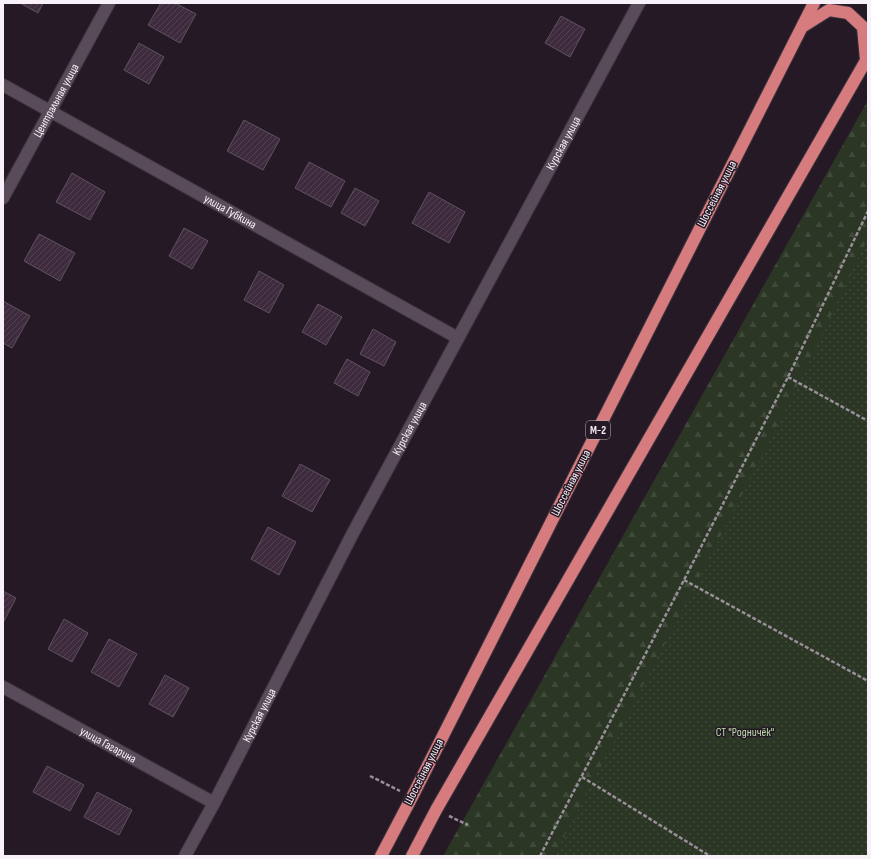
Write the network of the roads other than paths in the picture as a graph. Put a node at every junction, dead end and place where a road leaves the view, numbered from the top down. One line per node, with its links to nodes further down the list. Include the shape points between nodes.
1 (109, 3): 7 (street, Центральная улица)
2 (640, 3): 9 (street, Курская улица)
3 (814, 3): 4 (highway, Шоссейная улица / М-2)
4 (802, 27): 5 (highway, via 828,10 848,13 863,27); 13 (highway, Шоссейная улица / М-2)
5 (867, 59): 14 (highway)
6 (3, 85): 7 (street, улица Губкина)
7 (50, 112): 8 (street, Центральная улица); 9 (street, улица Губкина)
8 (3, 198)
9 (458, 338): 11 (street, Курская улица, via 354,531)
10 (3, 687): 11 (street, улица Гагарина)
11 (214, 803): 12 (street, Курская улица)
12 (185, 856)
13 (381, 856)
14 (412, 856)

